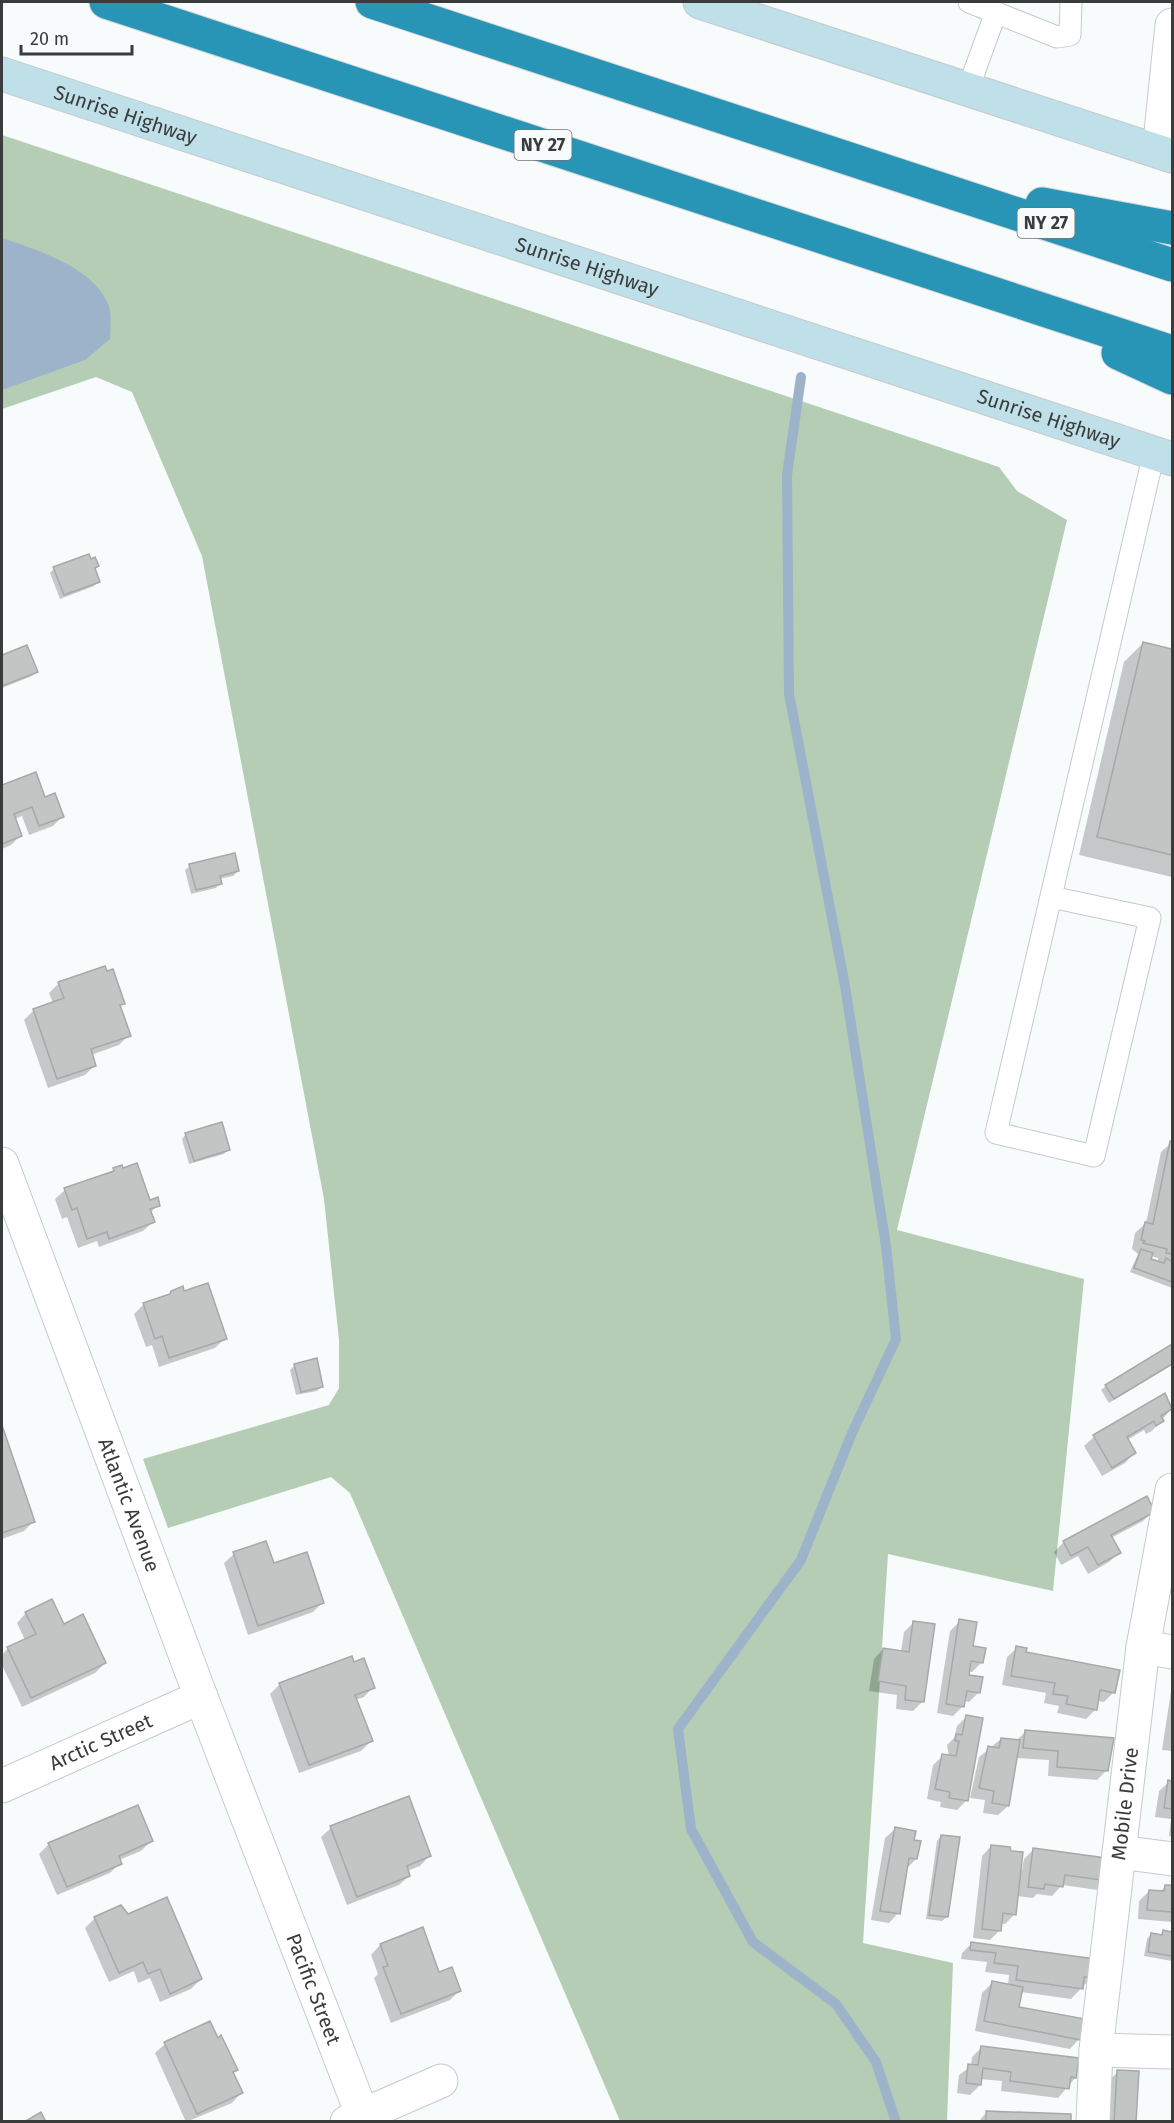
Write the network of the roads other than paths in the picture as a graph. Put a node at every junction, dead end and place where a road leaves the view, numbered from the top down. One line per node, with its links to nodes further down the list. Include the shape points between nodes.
1 (106, 2): 14 (highway, NY 27)
2 (372, 2): 11 (highway, NY 27)
3 (700, 2): 9 (main road)
4 (969, 2): 6 (lane)
5 (1071, 2): 6 (lane, via 1070,35 1057,37)
6 (996, 12): 9 (lane)
7 (1173, 25): 10 (street)
8 (2, 74): 17 (main road, Sunrise Highway)
9 (968, 89): 10 (main road)
10 (1166, 154)
11 (920, 182): 12 (highway); 13 (highway, NY 27)
12 (1173, 228)
13 (1173, 265)
14 (981, 289): 15 (highway, NY 27); 16 (highway)
15 (1173, 352)
16 (1173, 378)
17 (1163, 456): 18 (lane)
18 (1051, 897): 18 (lane, via 996,1133 1094,1156 1150,918)
19 (4, 1177): 22 (street, Atlantic Avenue)
20 (1173, 1491): 21 (street, Mobile Drive)
21 (1158, 1650): 25 (street, Mobile Drive)
22 (201, 1698): 23 (street, Arctic Street); 24 (street, Atlantic Avenue)
23 (2, 1786)
24 (259, 1847): 30 (street, Pacific Street)
25 (1119, 1852): 26 (street); 27 (street, Mobile Drive)
26 (1173, 1858)
27 (1096, 2050): 28 (street); 31 (street, Mobile Drive)
28 (1173, 2052)
29 (441, 2081): 30 (street)
30 (355, 2118)
31 (1093, 2121)

